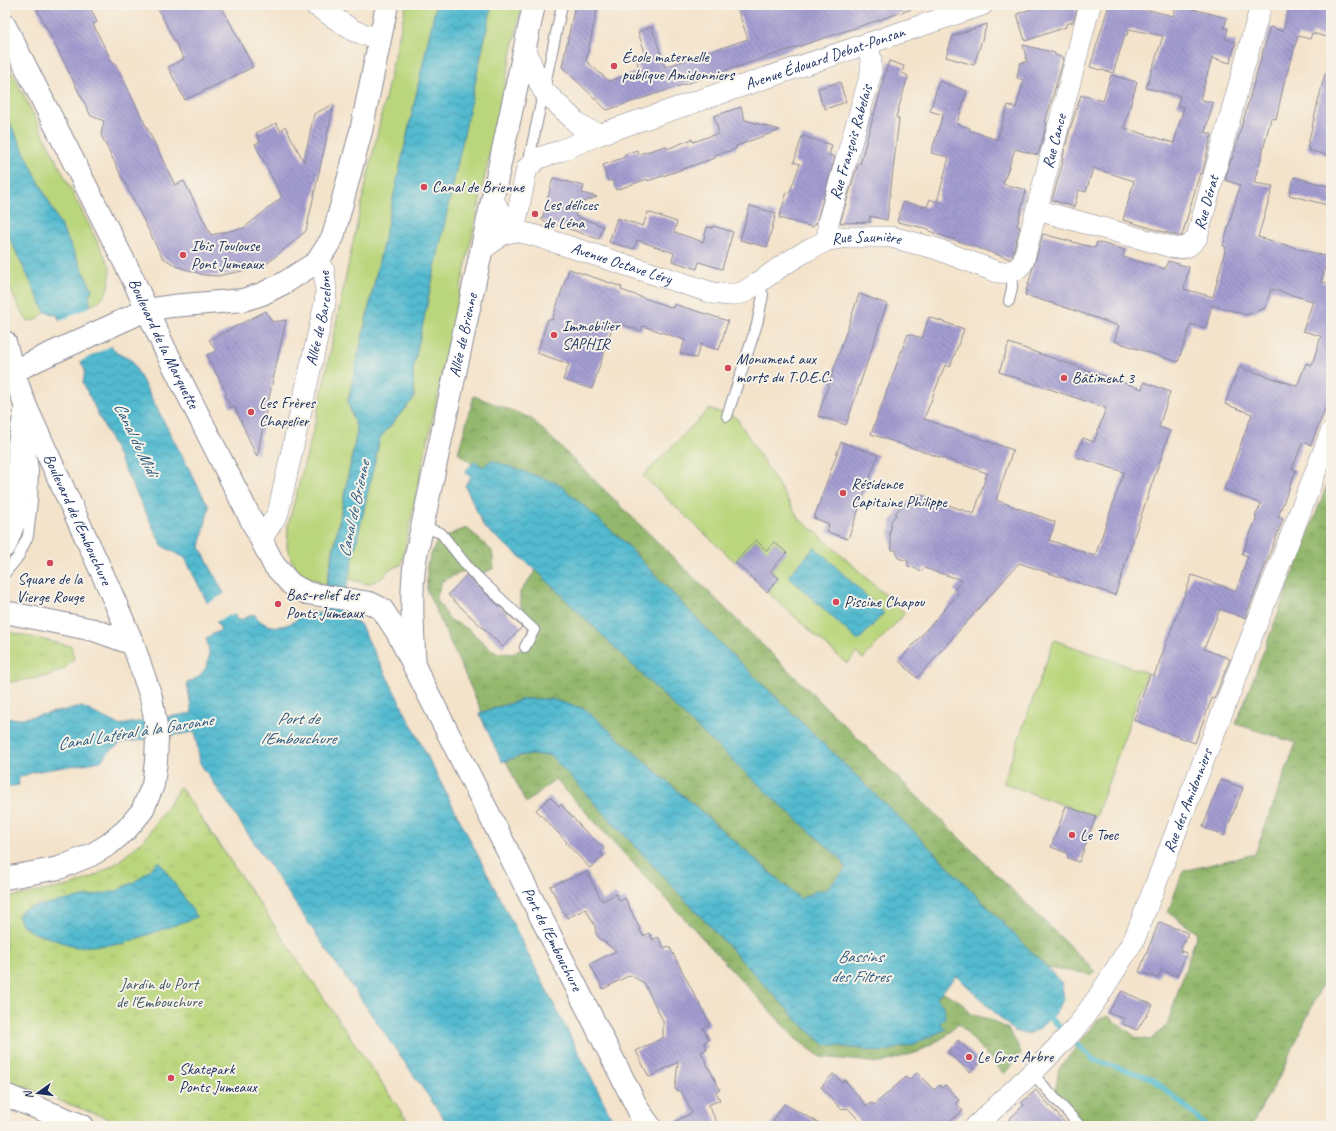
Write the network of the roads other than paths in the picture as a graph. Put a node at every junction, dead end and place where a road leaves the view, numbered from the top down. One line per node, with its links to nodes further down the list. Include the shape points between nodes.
1 (315, 5): 9 (street, via 354,31)
2 (387, 5): 9 (main road, Allée de Barcelone)
3 (534, 5): 11 (main road, Allée de Brienne)
4 (562, 5): 12 (lane)
5 (982, 5): 10 (street, Avenue Édouard Debat-Ponsan)
6 (1090, 5): 16 (street, Rue Cance)
7 (1261, 5): 16 (street, Rue Dérat, via 1197,237 1192,245 1175,248)
8 (5, 26): 25 (main road, Boulevard de la Marquette, via 107,227)
9 (380, 39): 20 (main road, Allée de Barcelone, via 361,131 334,237)
10 (868, 44): 13 (street, Avenue Édouard Debat-Ponsan); 18 (street, Rue François Rabelais, via 871,73 828,223)
11 (525, 47): 12 (street); 15 (main road, Allée de Brienne)
12 (543, 90): 13 (street, via 583,128); 14 (lane)
13 (600, 134): 14 (street, Avenue Édouard Debat-Ponsan, via 538,158)
14 (527, 168): 17 (street)
15 (493, 199): 17 (street, via 504,220); 19 (main road, Allée de Brienne)
16 (1037, 210): 21 (street, Rue Cance, via 1023,262)
17 (514, 231): 19 (street); 23 (street, Avenue Octave Léry, via 713,293)
18 (828, 240): 21 (street, Rue Saunière, via 890,236 934,248 996,272); 22 (street, Rue Saunière, via 783,265)
19 (482, 250): 31 (main road, Allée de Brienne)
20 (317, 262): 25 (main road, via 284,283 243,300 172,306); 32 (street, Allée de Barcelone, via 324,271 325,303 278,513)
21 (1012, 272): 24 (lane)
22 (758, 283): 23 (street, Rue Saunière, via 742,293); 29 (lane, via 763,295 757,324)
23 (729, 295)
24 (1009, 301)
25 (139, 313): 27 (main road, via 52,353); 32 (main road, Boulevard de la Marquette, via 164,347)
26 (5, 342): 27 (main road, Boulevard de l'Embouchure)
27 (9, 367): 28 (main road, Boulevard de l'Embouchure)
28 (25, 413): 33 (main road, via 20,443 16,517); 34 (lane, via 33,469 28,536 18,557); 37 (main road, Boulevard de l'Embouchure)
29 (727, 416)
30 (1331, 432): 41 (street, Rue des Amidonniers, via 1134,940 1084,1017)
31 (423, 526): 38 (lane, via 441,533 471,571 534,630); 39 (main road, Allée de Brienne, via 412,581)
32 (261, 540): 35 (main road, Boulevard de la Marquette, via 274,565 291,584 308,593)
33 (5, 546)
34 (5, 573)
35 (370, 604): 39 (main road, Port de l'Embouchure, via 382,609)
36 (5, 612): 37 (main road, via 94,630)
37 (133, 644): 40 (main road, Boulevard de l'Embouchure, via 151,697 157,737 153,785 142,810 126,830 91,855 59,868)
38 (525, 647)
39 (415, 668): 43 (main road, Port de l'Embouchure)
40 (5, 878)
41 (1032, 1073): 45 (street, Rue des Amidonniers); 46 (lane)
42 (5, 1095): 44 (main road)
43 (644, 1121)
44 (83, 1126)
45 (976, 1126)
46 (1080, 1126)

